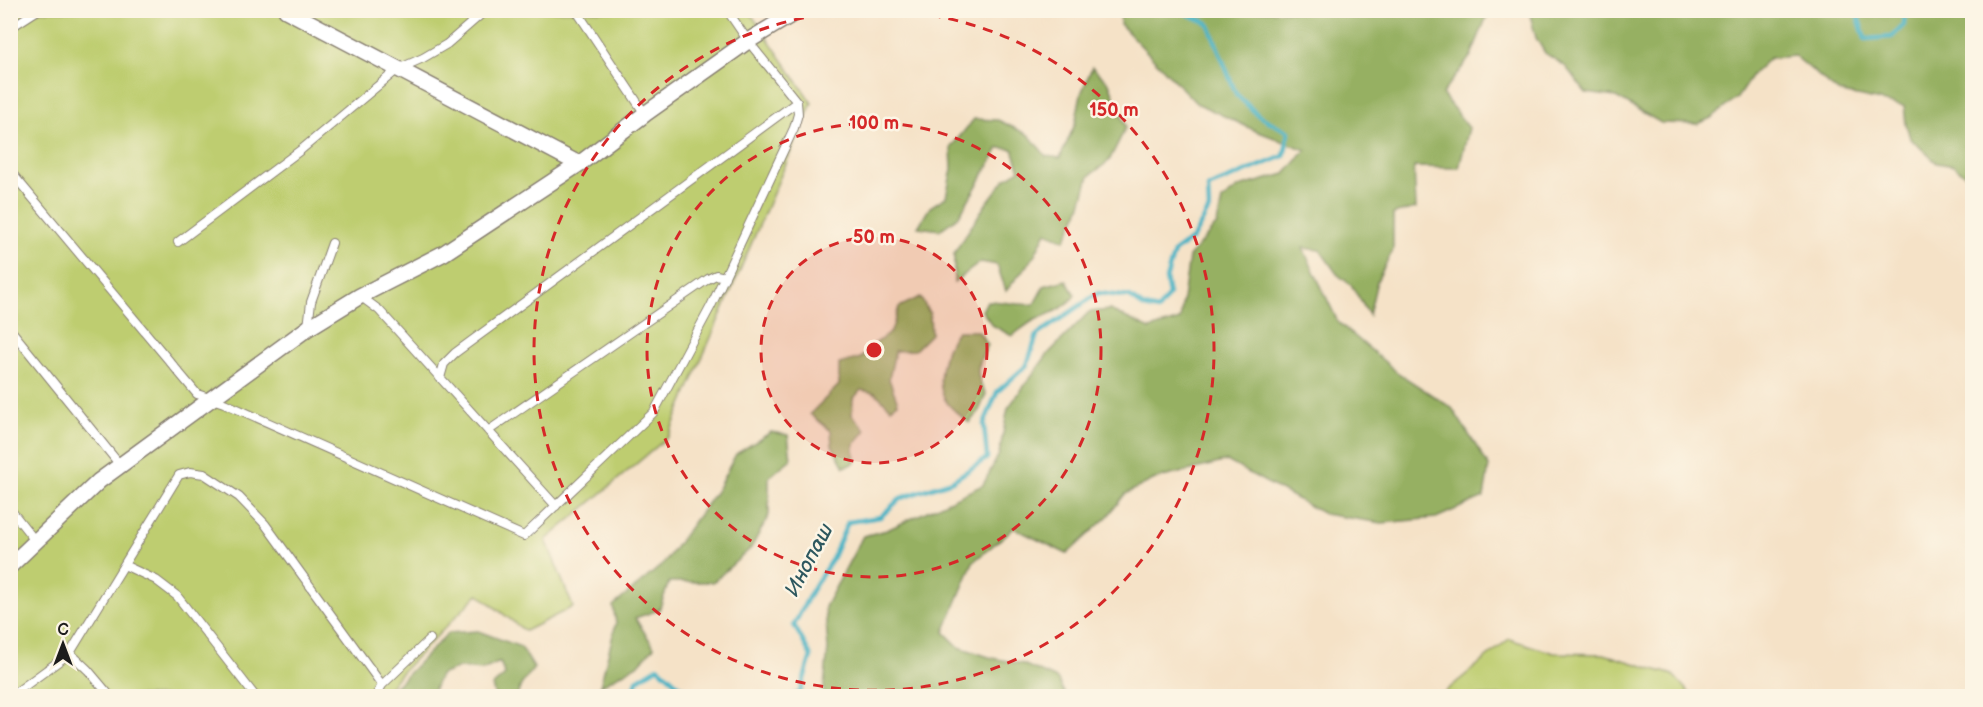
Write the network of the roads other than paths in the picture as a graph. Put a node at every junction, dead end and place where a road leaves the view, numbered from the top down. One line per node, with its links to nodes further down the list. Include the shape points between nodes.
1 (38, 10): 7 (lane)
2 (286, 10): 9 (street)
3 (486, 10): 9 (lane, via 447,44)
4 (576, 10): 11 (lane)
5 (726, 10): 8 (lane)
6 (799, 10): 8 (street)
7 (10, 28)
8 (748, 41): 10 (lane); 11 (street)
9 (398, 69): 12 (street); 14 (lane, via 302,149)
10 (797, 102): 16 (lane, via 794,128); 20 (lane, via 455,353 444,364)
11 (645, 114): 12 (street)
12 (579, 164): 17 (street, via 444,253)
13 (10, 171): 21 (lane, via 197,394)
14 (178, 242)
15 (332, 243): 18 (lane, via 311,302)
16 (725, 277): 22 (lane, via 708,279); 24 (lane, via 654,412)
17 (360, 296): 18 (street); 20 (lane, via 379,310)
18 (308, 328): 21 (street)
19 (10, 329): 23 (lane)
20 (440, 378): 22 (lane)
21 (210, 399): 23 (street); 24 (lane, via 524,536)
22 (488, 431): 24 (lane)
23 (120, 465): 26 (street)
24 (556, 506)
25 (10, 509): 26 (lane)
26 (36, 542): 28 (street)
27 (124, 565): 30 (lane); 31 (lane, via 179,475 204,474 239,497 265,525); 34 (lane, via 156,580 177,596)
28 (10, 566)
29 (430, 639): 31 (lane)
30 (70, 653): 32 (lane); 33 (lane)
31 (382, 685): 35 (lane)
32 (11, 696)
33 (110, 696)
34 (255, 696)
35 (376, 696)

